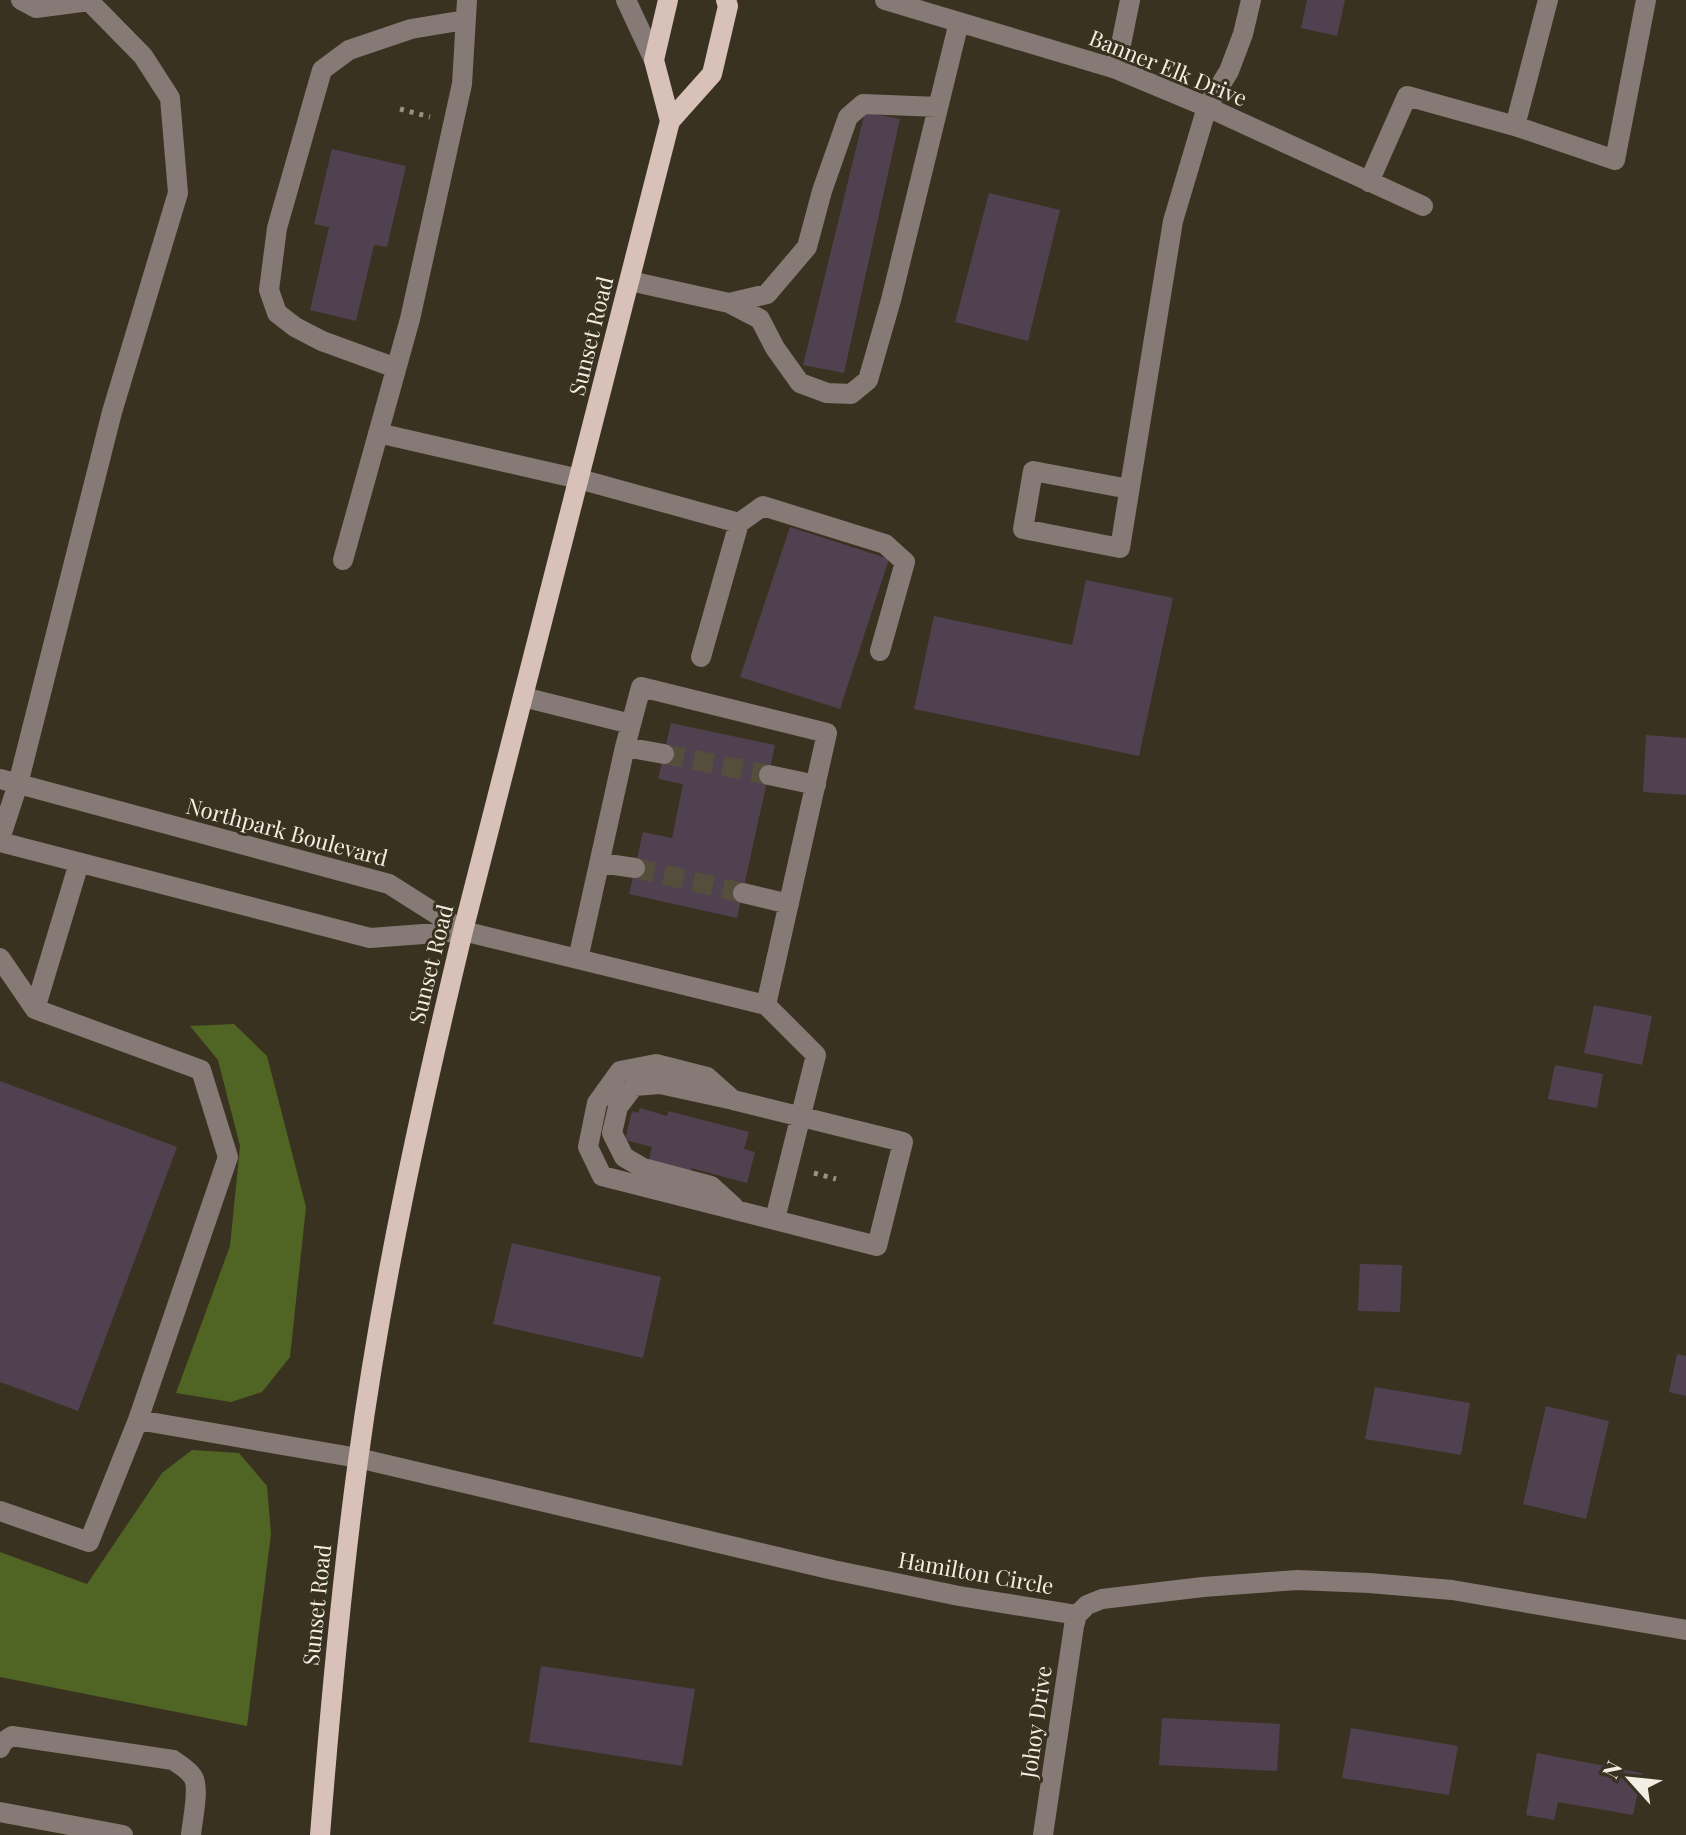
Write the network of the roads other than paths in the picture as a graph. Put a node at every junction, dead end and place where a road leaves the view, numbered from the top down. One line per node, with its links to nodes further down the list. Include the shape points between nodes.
1 (21, 0): 35 (street, via 36,8 89,1 143,56 170,98 178,193)
2 (626, 0): 12 (street)
3 (668, 0): 12 (main road, Sunset Road)
4 (726, 0): 16 (main road, Sunset Road, via 712,74)
5 (885, 0): 11 (street, Banner Elk Drive)
6 (1130, 0): 13 (street)
7 (1251, 0): 15 (street, via 1229,71)
8 (1548, 0): 17 (street)
9 (1646, 0): 17 (street, via 1615,160)
10 (466, 10): 22 (street, via 462,84); 22 (street, via 349,50 322,70 277,228 269,290 277,313 322,341)
11 (959, 22): 13 (street, Banner Elk Drive); 14 (street)
12 (654, 60): 16 (main road, Sunset Road)
13 (1116, 69): 15 (street, Banner Elk Drive)
14 (938, 107): 21 (street, via 863,104 848,117 807,247 767,294); 21 (street, via 868,380 851,394 827,393 800,383 760,319)
15 (1207, 107): 18 (street, Banner Elk Drive); 25 (street, via 1173,221)
16 (670, 121): 20 (main road, Sunset Road)
17 (1515, 126): 18 (street, via 1407,96)
18 (1369, 182): 19 (street, Banner Elk Drive)
19 (1423, 206)
20 (630, 281): 21 (street); 24 (main road, Sunset Road)
21 (729, 303)
22 (396, 368): 23 (street)
23 (378, 433): 24 (street); 27 (street)
24 (579, 479): 26 (street); 30 (main road, Sunset Road)
25 (1129, 489): 25 (street, via 1120,548 1023,529 1033,471)
26 (739, 523): 28 (street, via 763,506 885,544 905,562); 29 (street)
27 (343, 560)
28 (880, 651)
29 (701, 657)
30 (523, 697): 31 (street); 43 (main road, Sunset Road)
31 (631, 724): 32 (street); 36 (street, via 641,687 827,733)
32 (625, 747): 33 (street); 39 (street)
33 (664, 754)
34 (769, 775): 36 (street)
35 (9, 782): 37 (street); 43 (street, Northpark Boulevard, via 389,884)
36 (816, 785): 42 (street)
37 (0, 841): 38 (street)
38 (79, 863): 43 (street, via 370,938); 47 (street)
39 (601, 863): 40 (street); 45 (street)
40 (635, 868)
41 (743, 893): 42 (street)
42 (789, 904): 46 (street)
43 (463, 931): 45 (street); 53 (main road, Sunset Road, via 402,1199)
44 (0, 958): 47 (street)
45 (578, 959): 46 (street)
46 (766, 1005): 49 (street, via 816,1055)
47 (35, 1009): 52 (street, via 201,1070 228,1157)
48 (733, 1100): 49 (street); 50 (street, via 660,1084 634,1086 618,1107 612,1133 624,1157 643,1168 711,1186); 50 (street, via 707,1077 656,1064 620,1071 597,1103 588,1147 602,1176)
49 (800, 1117): 51 (street); 51 (street, via 903,1142 877,1246)
50 (736, 1209): 51 (street)
51 (775, 1219)
52 (138, 1420): 53 (street, Hamilton Circle); 54 (street, via 89,1542)
53 (358, 1458): 55 (street, Hamilton Circle, via 833,1570); 61 (main road, Sunset Road)
54 (0, 1511)
55 (1077, 1615): 56 (street, Hamilton Circle, via 1102,1599 1297,1580 1452,1590); 62 (street, Johoy Drive)
56 (1686, 1630)
57 (0, 1748): 60 (street, via 12,1736 173,1760 194,1778)
58 (0, 1812): 59 (street)
59 (123, 1835)
60 (191, 1835)
61 (320, 1835)
62 (1043, 1835)

